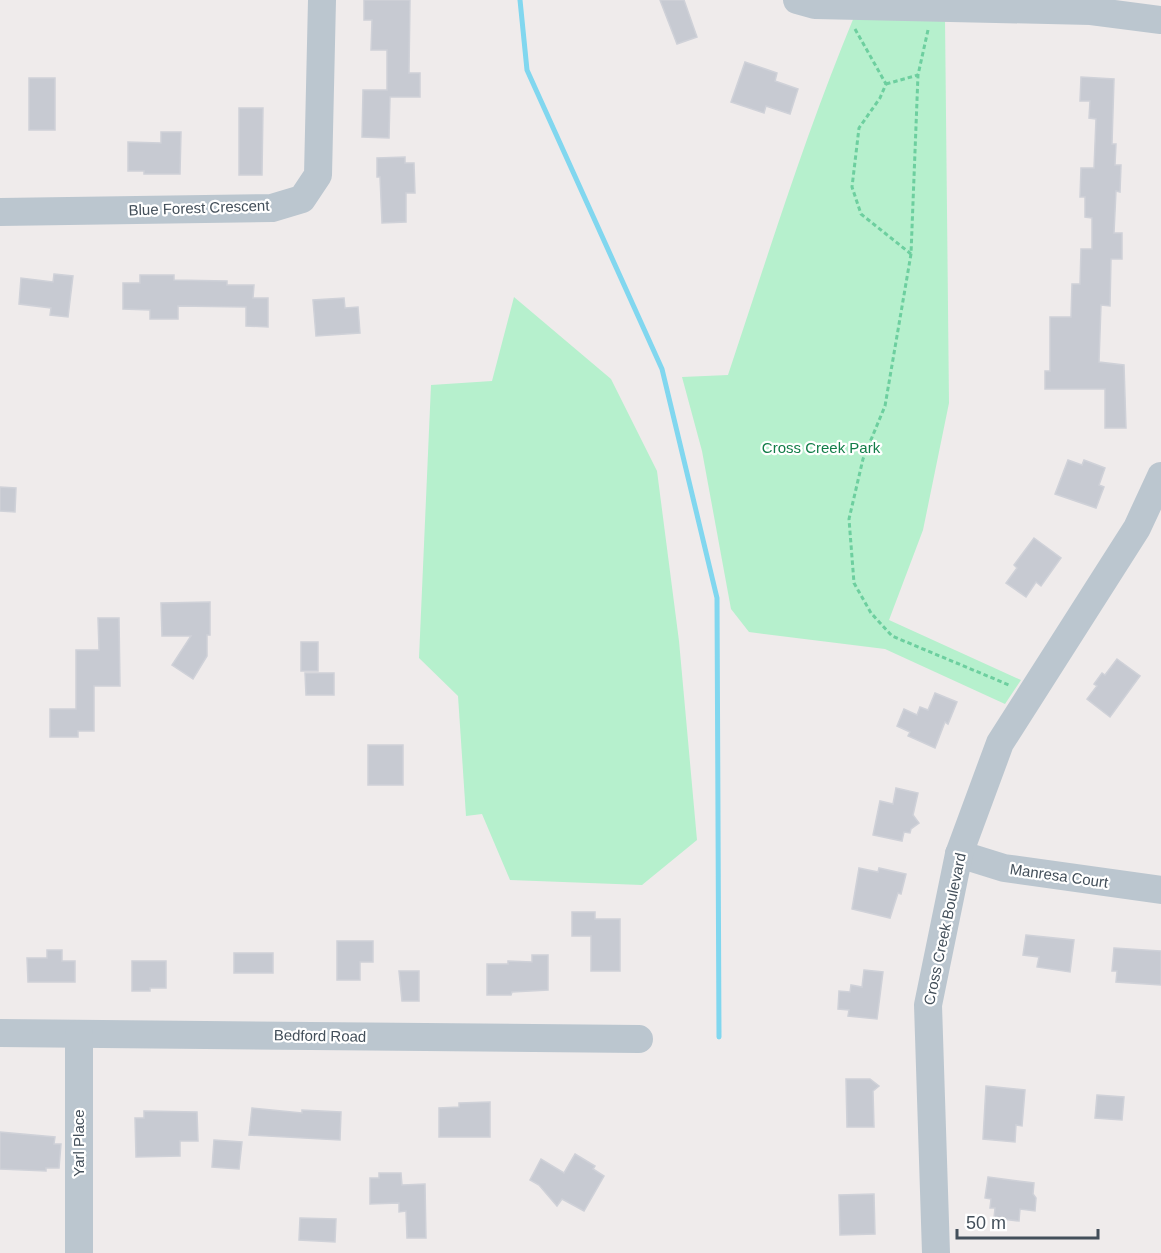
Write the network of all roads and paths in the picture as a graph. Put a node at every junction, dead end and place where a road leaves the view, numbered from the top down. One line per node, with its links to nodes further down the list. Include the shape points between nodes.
1 (322, 0): 8 (street, Blue Forest Crescent, via 318,175 302,199 272,208)
2 (797, 0): 3 (street)
3 (843, 6): 4 (street); 7 (path)
4 (933, 8): 5 (street, via 1091,11); 6 (path)
5 (1161, 20)
6 (918, 75): 7 (path); 9 (path)
7 (886, 84): 9 (path, via 859,128 852,187 861,214)
8 (0, 212)
9 (910, 255): 11 (path, via 885,406 863,459 849,519 854,583 871,613 892,636)
10 (1161, 476): 11 (street, Cross Creek Boulevard, via 1137,528)
11 (1031, 694): 12 (street, Cross Creek Boulevard, via 1000,743)
12 (959, 854): 13 (street, Manresa Court, via 1004,868); 18 (street, Cross Creek Boulevard, via 928,1005)
13 (1161, 890)
14 (0, 1033): 15 (street, Bedford Road)
15 (79, 1034): 16 (street, Bedford Road); 17 (street, Yarl Place)
16 (639, 1039)
17 (79, 1253)
18 (936, 1253)

